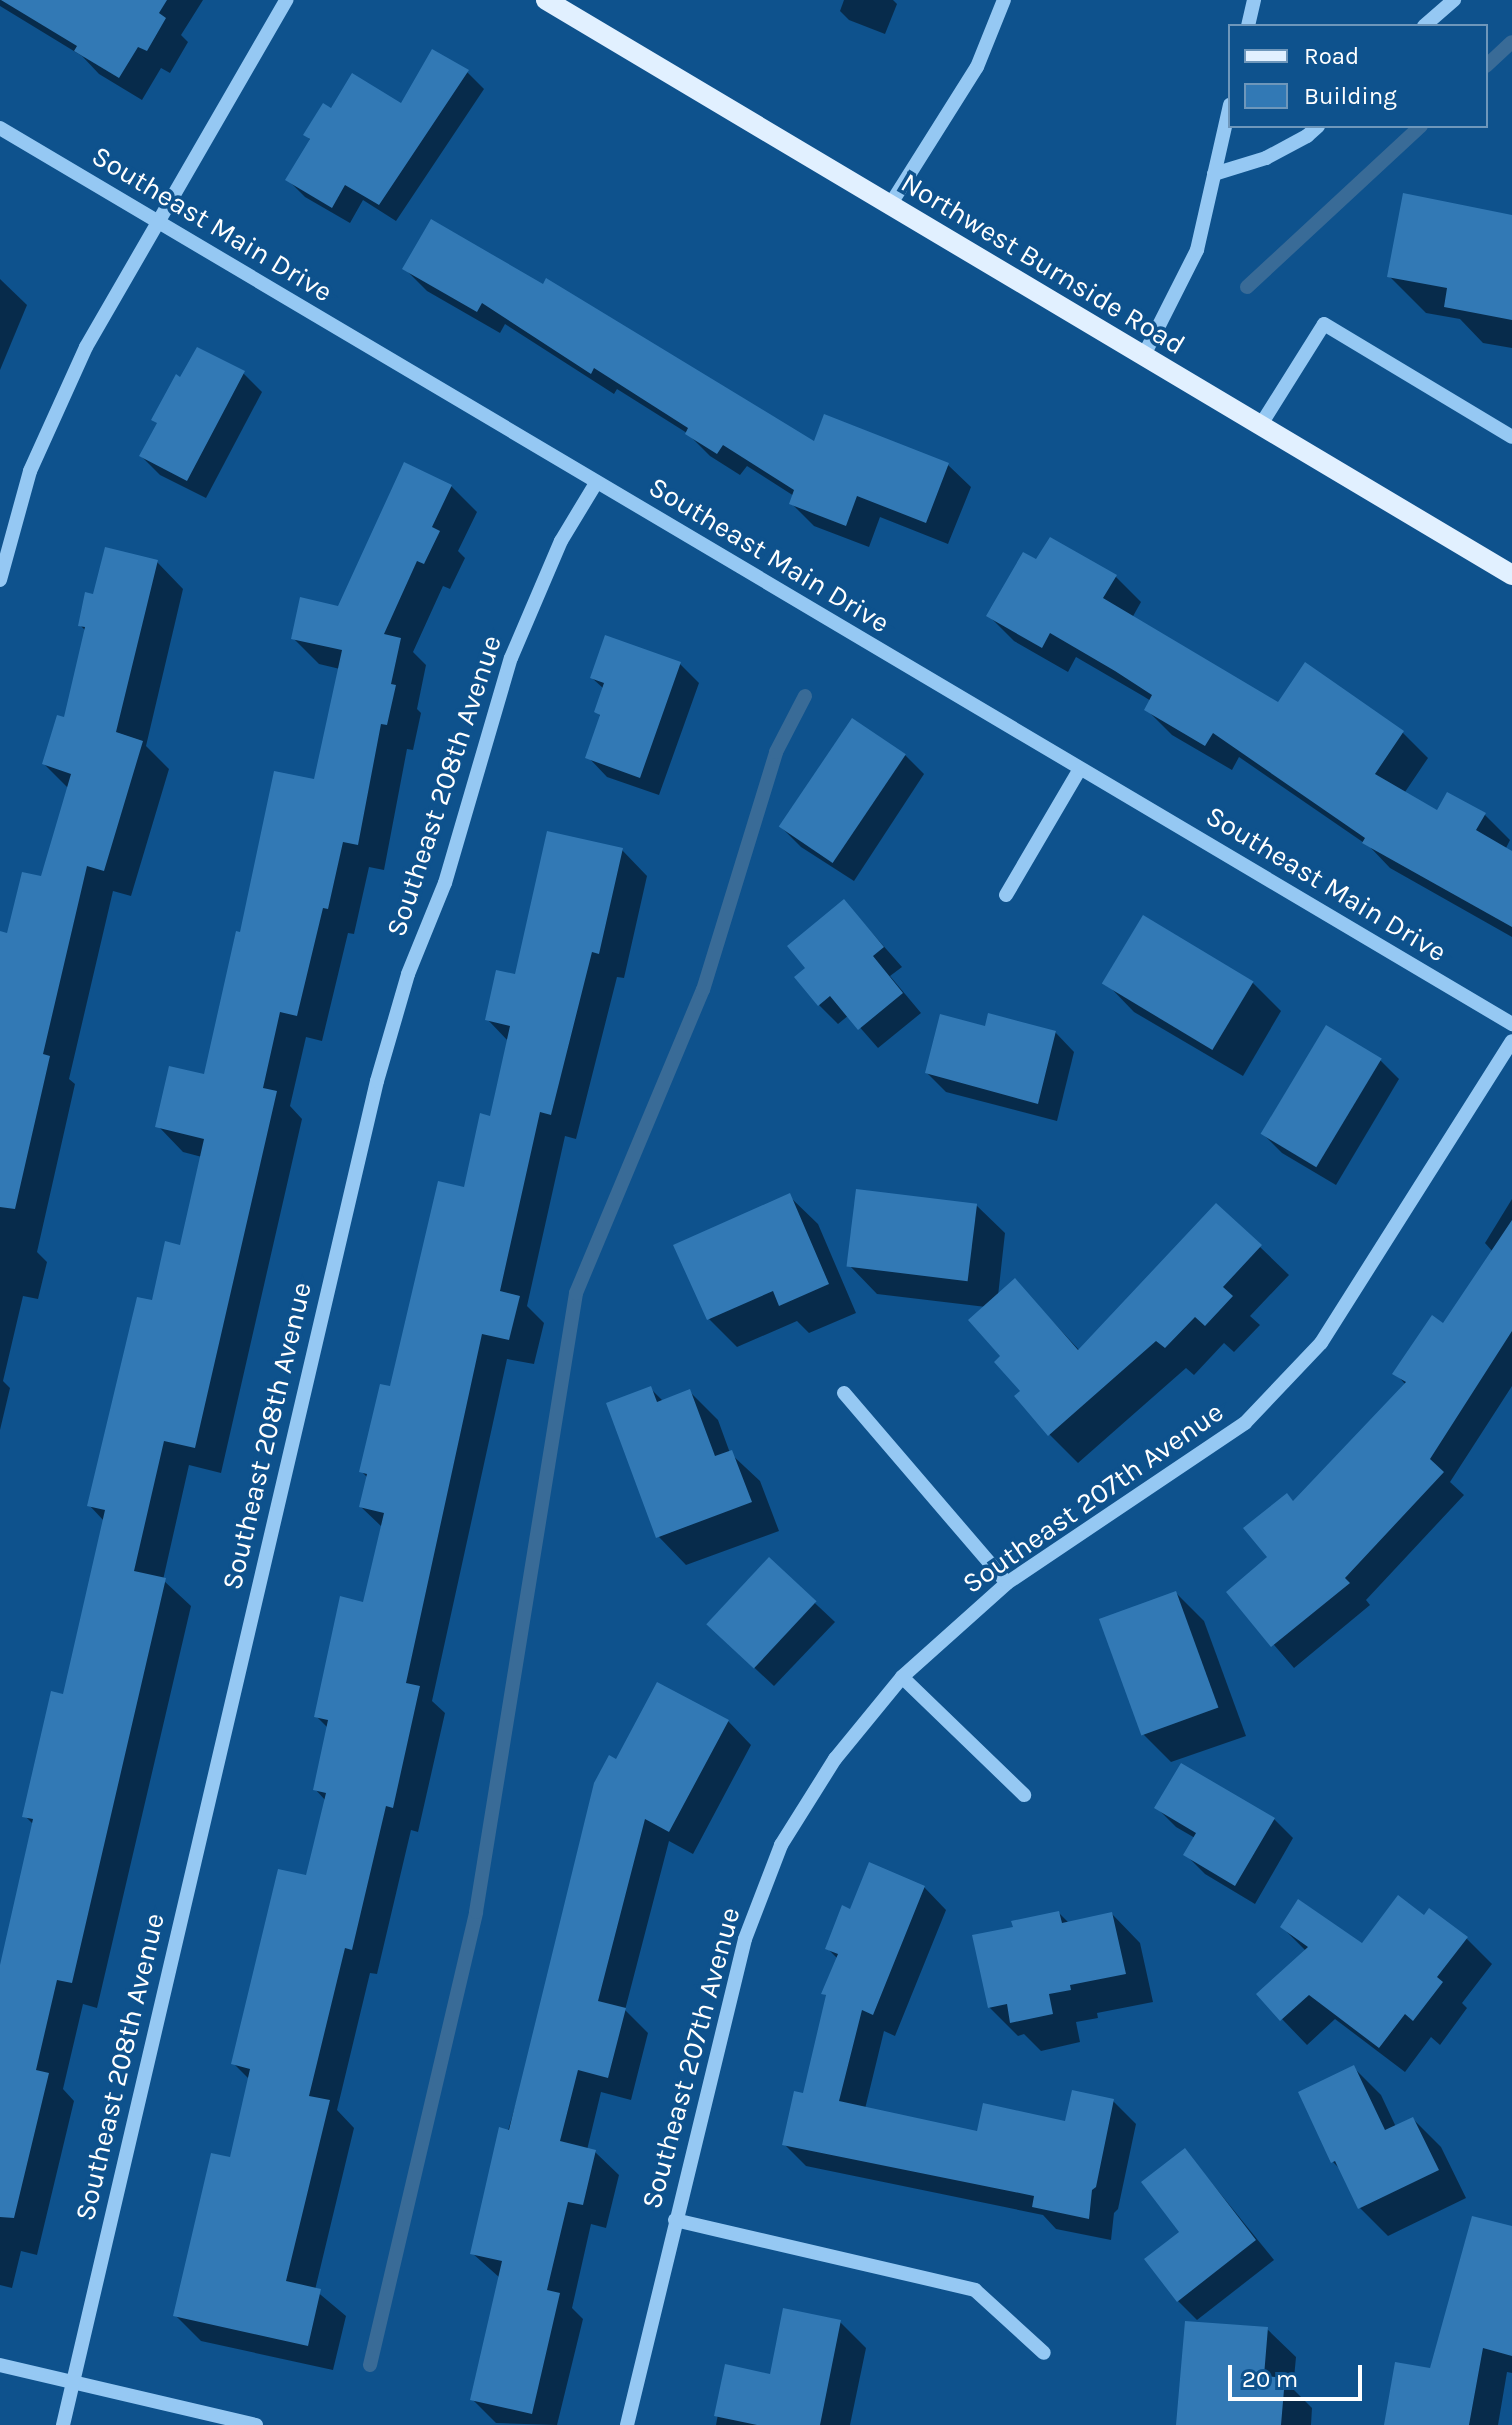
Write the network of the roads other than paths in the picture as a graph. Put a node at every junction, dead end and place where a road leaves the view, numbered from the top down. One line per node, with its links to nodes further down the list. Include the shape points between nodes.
1 (286, 0): 13 (street)
2 (546, 0): 12 (main road, Northwest Burnside Road)
3 (1004, 0): 12 (street, via 977,67)
4 (1254, 0): 6 (street)
5 (1454, 0): 7 (street)
6 (1248, 24)
7 (1426, 24)
8 (1228, 114): 11 (street)
9 (0, 128): 13 (street, Southeast Main Drive)
10 (1316, 128): 11 (street, via 1266,158)
11 (1214, 174): 14 (street, via 1197,250)
12 (890, 205): 14 (main road, Northwest Burnside Road)
13 (156, 221): 17 (street, Southeast Main Drive); 19 (street, via 86,347 30,471)
14 (1143, 357): 15 (main road, Northwest Burnside Road)
15 (1260, 426): 16 (street, via 1324,324); 18 (main road, Northwest Burnside Road)
16 (1512, 437)
17 (596, 483): 20 (street, Southeast Main Drive); 31 (street, Southeast 208th Avenue, via 561,541 511,658 450,868 408,974 377,1081)
18 (1512, 575)
19 (0, 580)
20 (1080, 769): 21 (street); 22 (street, Southeast Main Drive)
21 (1006, 895)
22 (1512, 1024)
23 (1512, 1041): 25 (street, Southeast 207th Avenue, via 1321,1343 1245,1423)
24 (844, 1393): 25 (street)
25 (1007, 1583): 26 (street, Southeast 207th Avenue)
26 (902, 1677): 27 (street); 28 (street, Southeast 207th Avenue, via 835,1759 781,1845 745,1939)
27 (1024, 1795)
28 (675, 2220): 29 (street, via 975,2290); 34 (street, Southeast 207th Avenue)
29 (1044, 2353)
30 (0, 2365): 31 (street)
31 (74, 2382): 32 (street, Southeast 208th Avenue); 33 (street)
32 (63, 2425)
33 (256, 2425)
34 (627, 2425)

